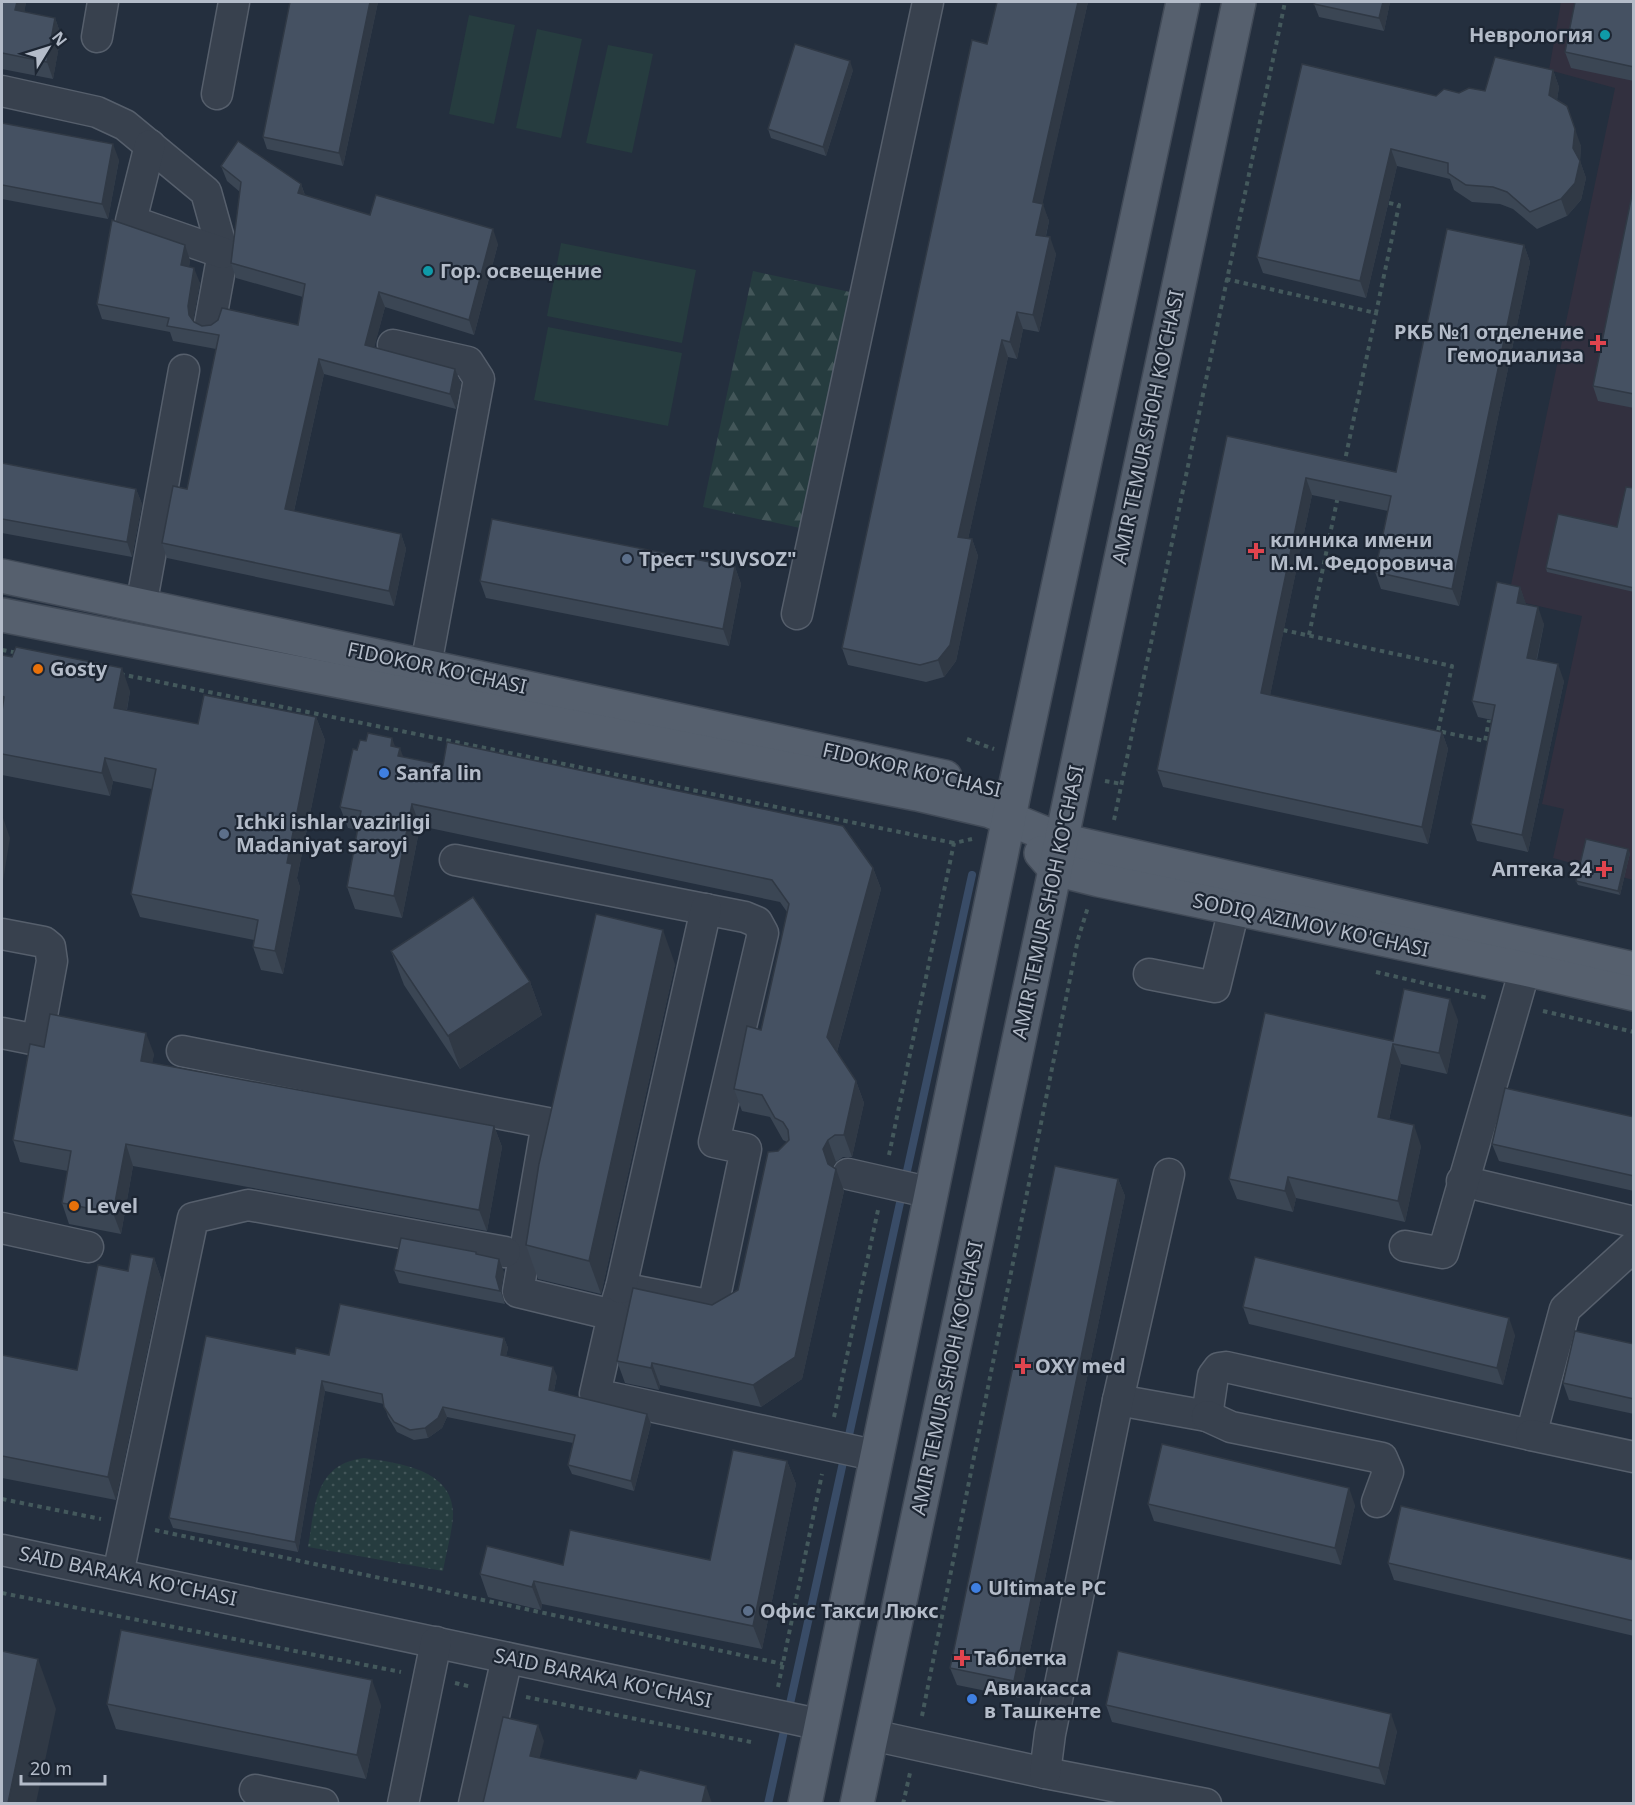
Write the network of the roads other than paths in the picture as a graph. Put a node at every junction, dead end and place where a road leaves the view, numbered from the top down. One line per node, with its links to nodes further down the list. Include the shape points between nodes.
1 (103, 2): 6 (street)
2 (234, 2): 8 (street)
3 (928, 2): 16 (street)
4 (1183, 2): 19 (main road)
5 (1239, 2): 20 (main road, AMIR TEMUR SHOH KO'CHASI)
6 (97, 37)
7 (2, 91): 9 (street, via 97,112 125,125)
8 (217, 94)
9 (150, 145): 10 (street, via 206,192); 10 (street, via 131,221)
10 (223, 253): 11 (street)
11 (210, 324)
12 (393, 345): 18 (street, via 468,362 479,379)
13 (184, 370): 15 (street)
14 (2, 576): 15 (main road, FIDOKOR KO'CHASI)
15 (141, 606): 18 (main road, FIDOKOR KO'CHASI)
16 (796, 614)
17 (2, 615): 19 (main road, FIDOKOR KO'CHASI, via 990,811)
18 (426, 666): 19 (main road, FIDOKOR KO'CHASI, via 805,746)
19 (1011, 806): 20 (main road, FIDOKOR KO'CHASI); 34 (main road)
20 (1058, 854): 23 (main road, SODIQ AZIMOV KO'CHASI); 26 (main road, SODIQ AZIMOV KO'CHASI); 53 (main road, AMIR TEMUR SHOH KO'CHASI)
21 (455, 860): 22 (street)
22 (706, 909): 41 (street); 41 (street, via 757,922 763,933 714,1142 757,1152 713,1306)
23 (1234, 909): 25 (main road, SODIQ AZIMOV KO'CHASI); 27 (street, via 1215,987)
24 (2, 934): 29 (street, via 44,942 50,947 52,961 39,1032 32,1040)
25 (1525, 969): 28 (main road, SODIQ AZIMOV KO'CHASI); 33 (street)
26 (1634, 969)
27 (1149, 974)
28 (1634, 994)
29 (2, 1033)
30 (182, 1052): 41 (street, via 547,1123 518,1292)
31 (848, 1174): 34 (street)
32 (1168, 1174): 42 (street)
33 (1462, 1181): 35 (street); 37 (street, via 1443,1253)
34 (905, 1187): 45 (main road)
35 (1634, 1222)
36 (2, 1228): 39 (street)
37 (1405, 1246)
38 (1634, 1246): 44 (street, via 1565,1309)
39 (88, 1247)
40 (505, 1252): 49 (street, via 248,1205 194,1218)
41 (617, 1302): 45 (street, via 595,1394)
42 (1118, 1400): 43 (street); 54 (street)
43 (1207, 1416): 44 (street, via 1213,1376 1219,1368 1226,1367); 47 (street, via 1231,1426 1382,1458 1388,1472)
44 (1531, 1435): 46 (street)
45 (849, 1450): 52 (main road)
46 (1634, 1457)
47 (1377, 1502)
48 (2, 1550): 49 (street, SAID BARAKA KO'CHASI)
49 (118, 1574): 50 (street, SAID BARAKA KO'CHASI)
50 (436, 1642): 51 (street, SAID BARAKA KO'CHASI); 57 (street)
51 (507, 1658): 52 (street, SAID BARAKA KO'CHASI); 58 (street)
52 (822, 1725): 53 (main road, SAID BARAKA KO'CHASI); 59 (main road)
53 (872, 1735): 54 (street, SAID BARAKA KO'CHASI); 60 (main road, AMIR TEMUR SHOH KO'CHASI)
54 (1045, 1773): 61 (street, SAID BARAKA KO'CHASI)
55 (255, 1790): 56 (street)
56 (323, 1803)
57 (403, 1803)
58 (474, 1803)
59 (805, 1803)
60 (857, 1803)
61 (1206, 1803)

